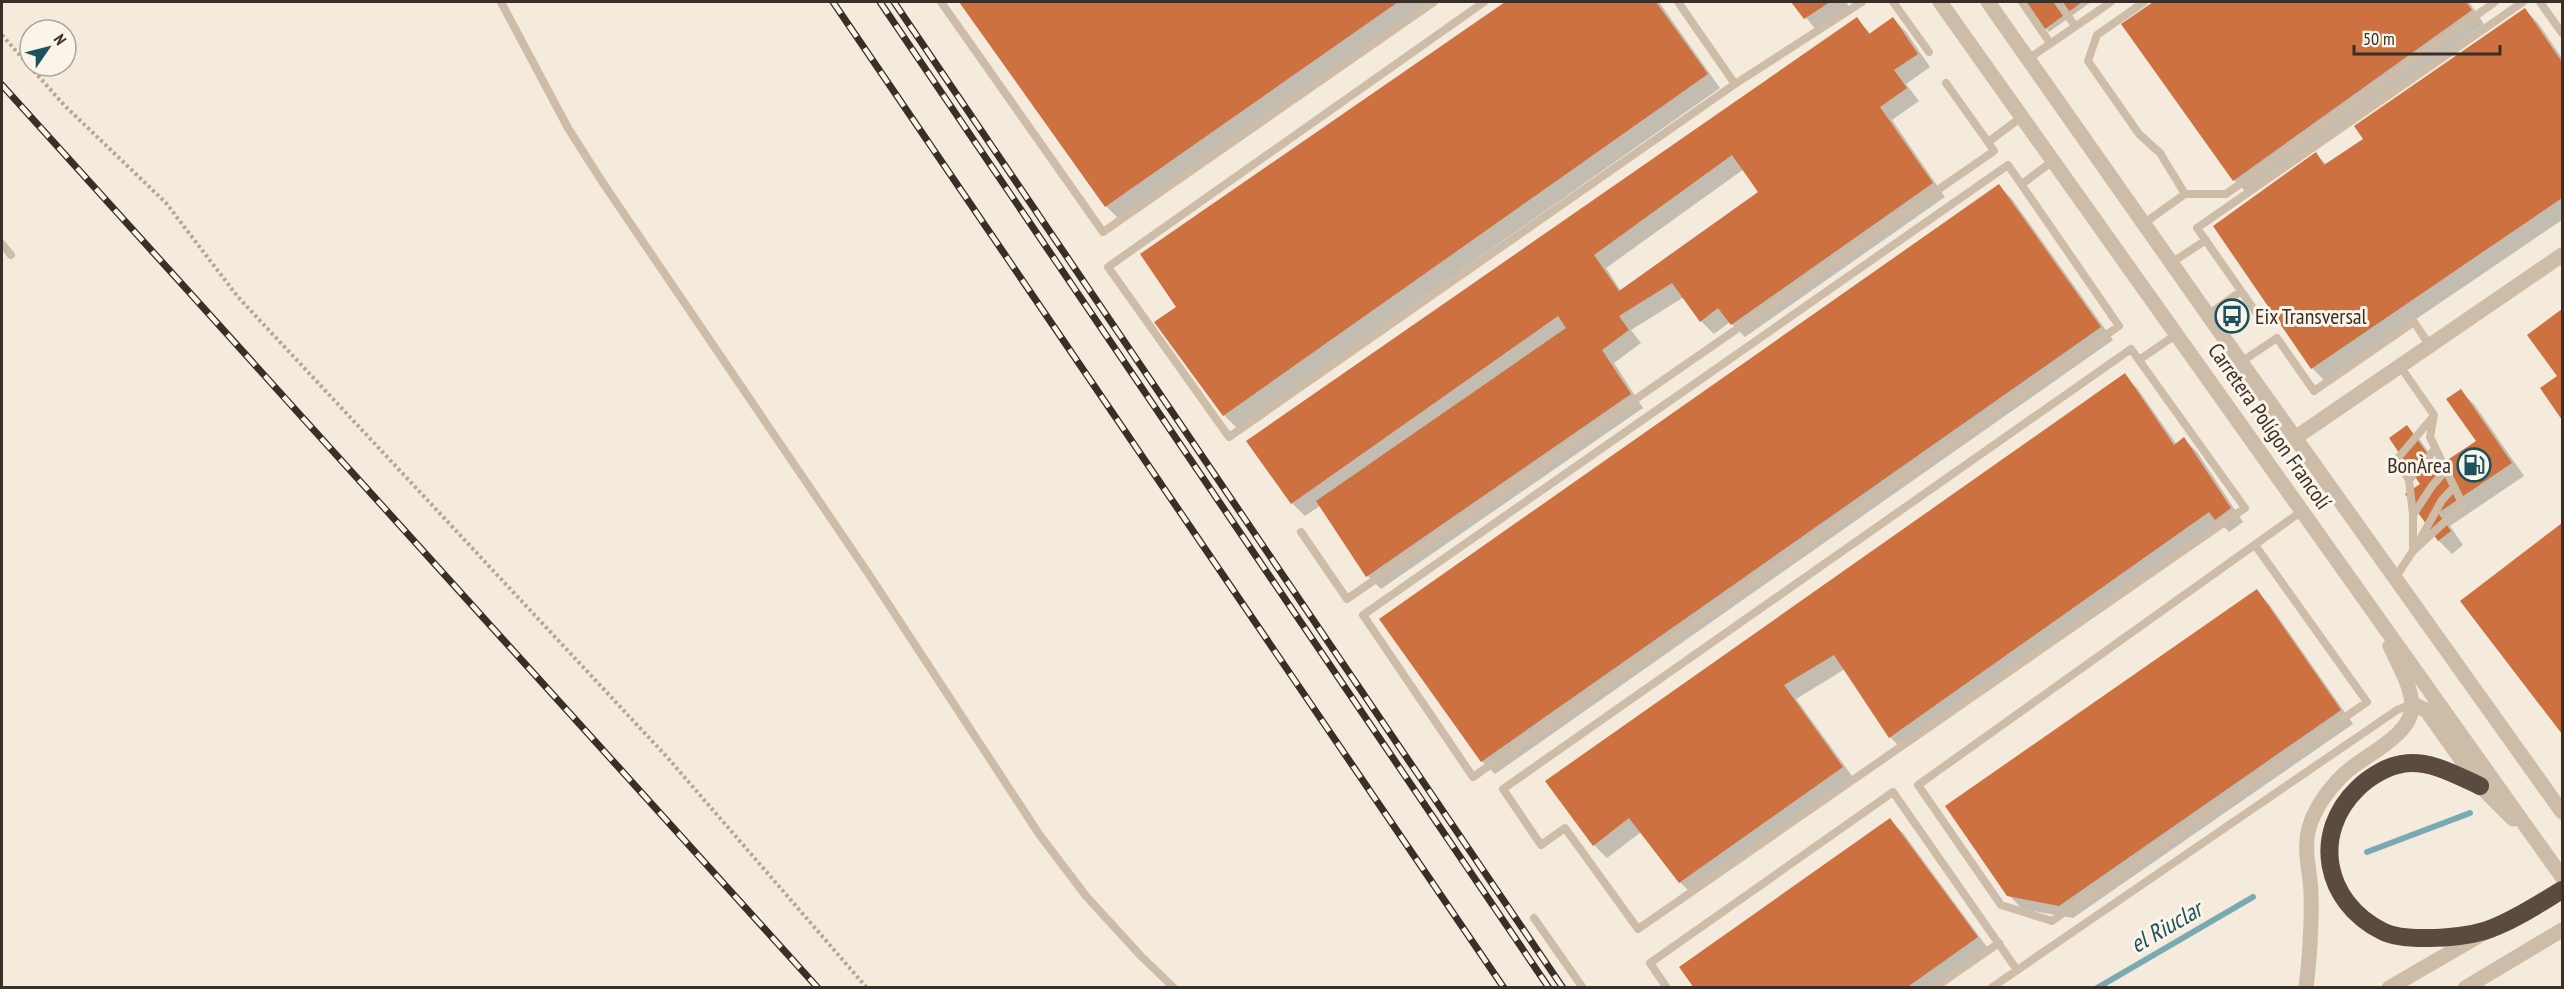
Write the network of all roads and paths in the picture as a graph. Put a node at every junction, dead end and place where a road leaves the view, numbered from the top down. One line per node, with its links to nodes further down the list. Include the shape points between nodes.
1 (501, 2): 70 (lane, via 568,128 603,183 1039,834 1086,896)
2 (941, 2): 3 (lane, via 1103,232)
3 (1434, 2)
4 (1484, 2): 25 (lane, via 1108,267 1229,437)
5 (1678, 2): 25 (lane)
6 (1862, 2): 25 (lane)
7 (1906, 2): 17 (lane)
8 (1940, 2): 26 (street, Carretera Polígon Francolí)
9 (1988, 2): 23 (street, Carretera Polígon Francolí)
10 (2022, 2): 21 (lane)
11 (2058, 2): 18 (lane)
12 (2111, 2): 18 (lane)
13 (2144, 2): 30 (lane, via 2097,34 2088,61 2139,134 2160,153)
14 (2495, 2): 30 (lane, via 2226,194)
15 (2523, 2): 32 (lane, via 2197,228)
16 (2540, 2): 19 (lane)
17 (1896, 4): 22 (lane)
18 (2075, 26): 21 (lane)
19 (2562, 33)
20 (2, 35): 69 (path, via 72,113 166,203 238,297 667,757)
21 (2050, 43): 23 (lane)
22 (1929, 52)
23 (2028, 59): 31 (street, Carretera Polígon Francolí)
24 (1946, 83): 27 (lane)
25 (1736, 84)
26 (2023, 116): 27 (lane); 28 (street, Carretera Polígon Francolí)
27 (1988, 142): 53 (lane, via 1994,151 1347,599)
28 (2054, 160): 29 (lane); 40 (street, Carretera Polígon Francolí)
29 (2022, 184): 29 (lane, via 2119,326 1473,777 1363,615 2008,165)
30 (2185, 194): 31 (lane)
31 (2143, 224): 36 (street, Carretera Polígon Francolí)
32 (2206, 240): 36 (lane); 37 (lane)
33 (2, 244): 34 (lane)
34 (11, 255)
35 (2562, 255): 41 (street)
36 (2171, 263): 38 (street, Carretera Polígon Francolí)
37 (2241, 291): 38 (lane); 39 (lane)
38 (2208, 315): 43 (street, Carretera Polígon Francolí)
39 (2260, 318)
40 (2177, 334): 42 (lane); 51 (street, Carretera Polígon Francolí)
41 (2430, 346): 43 (lane, via 2414,322 2314,391 2277,338); 44 (street)
42 (2139, 360): 42 (lane, via 2246,508 1638,929 1565,828 1541,845 1503,789 2131,349)
43 (2241, 362): 46 (street, Carretera Polígon Francolí)
44 (2400, 366): 45 (lane); 46 (street)
45 (2434, 415): 47 (lane, via 2430,437); 49 (lane, via 2397,459)
46 (2295, 438): 56 (street, Carretera Polígon Francolí)
47 (2435, 448): 48 (lane); 49 (lane)
48 (2446, 470): 50 (lane); 52 (lane)
49 (2409, 480): 52 (lane)
50 (2454, 487): 55 (lane, via 2442,500); 55 (lane, via 2463,504)
51 (2302, 511): 54 (lane); 57 (street, Carretera Polígon Francolí)
52 (2413, 515): 55 (lane)
53 (1301, 532)
54 (2255, 544): 54 (lane, via 2367,702 2052,921 2001,905 1918,785)
55 (2413, 551): 56 (lane)
56 (2395, 578): 60 (street, Carretera Polígon Francolí)
57 (2376, 615): 58 (street); 61 (street, Carretera Polígon Francolí)
58 (2412, 704): 59 (street, via 2426,710); 68 (lane, via 2397,710); 75 (street, via 2401,731 2344,773 2316,810 2308,830 2311,948)
59 (2480, 786): 61 (street); 65 (highway, via 2421,764 2401,764 2367,780 2346,800 2335,819 2330,865 2338,889 2352,911 2383,932 2416,939)
60 (2562, 812)
61 (2538, 842): 62 (street, Carretera Polígon Francolí)
62 (2562, 877)
63 (2557, 894): 65 (highway)
64 (1534, 918): 71 (lane)
65 (2489, 930): 76 (street)
66 (2562, 930): 77 (street)
67 (1999, 943): 68 (lane); 72 (lane, via 1893,792 1650,963); 73 (lane)
68 (2017, 970): 74 (lane)
69 (867, 987)
70 (1174, 987)
71 (1583, 987)
72 (1667, 987)
73 (1934, 987)
74 (1991, 987)
75 (2306, 987)
76 (2390, 987)
77 (2465, 987)

